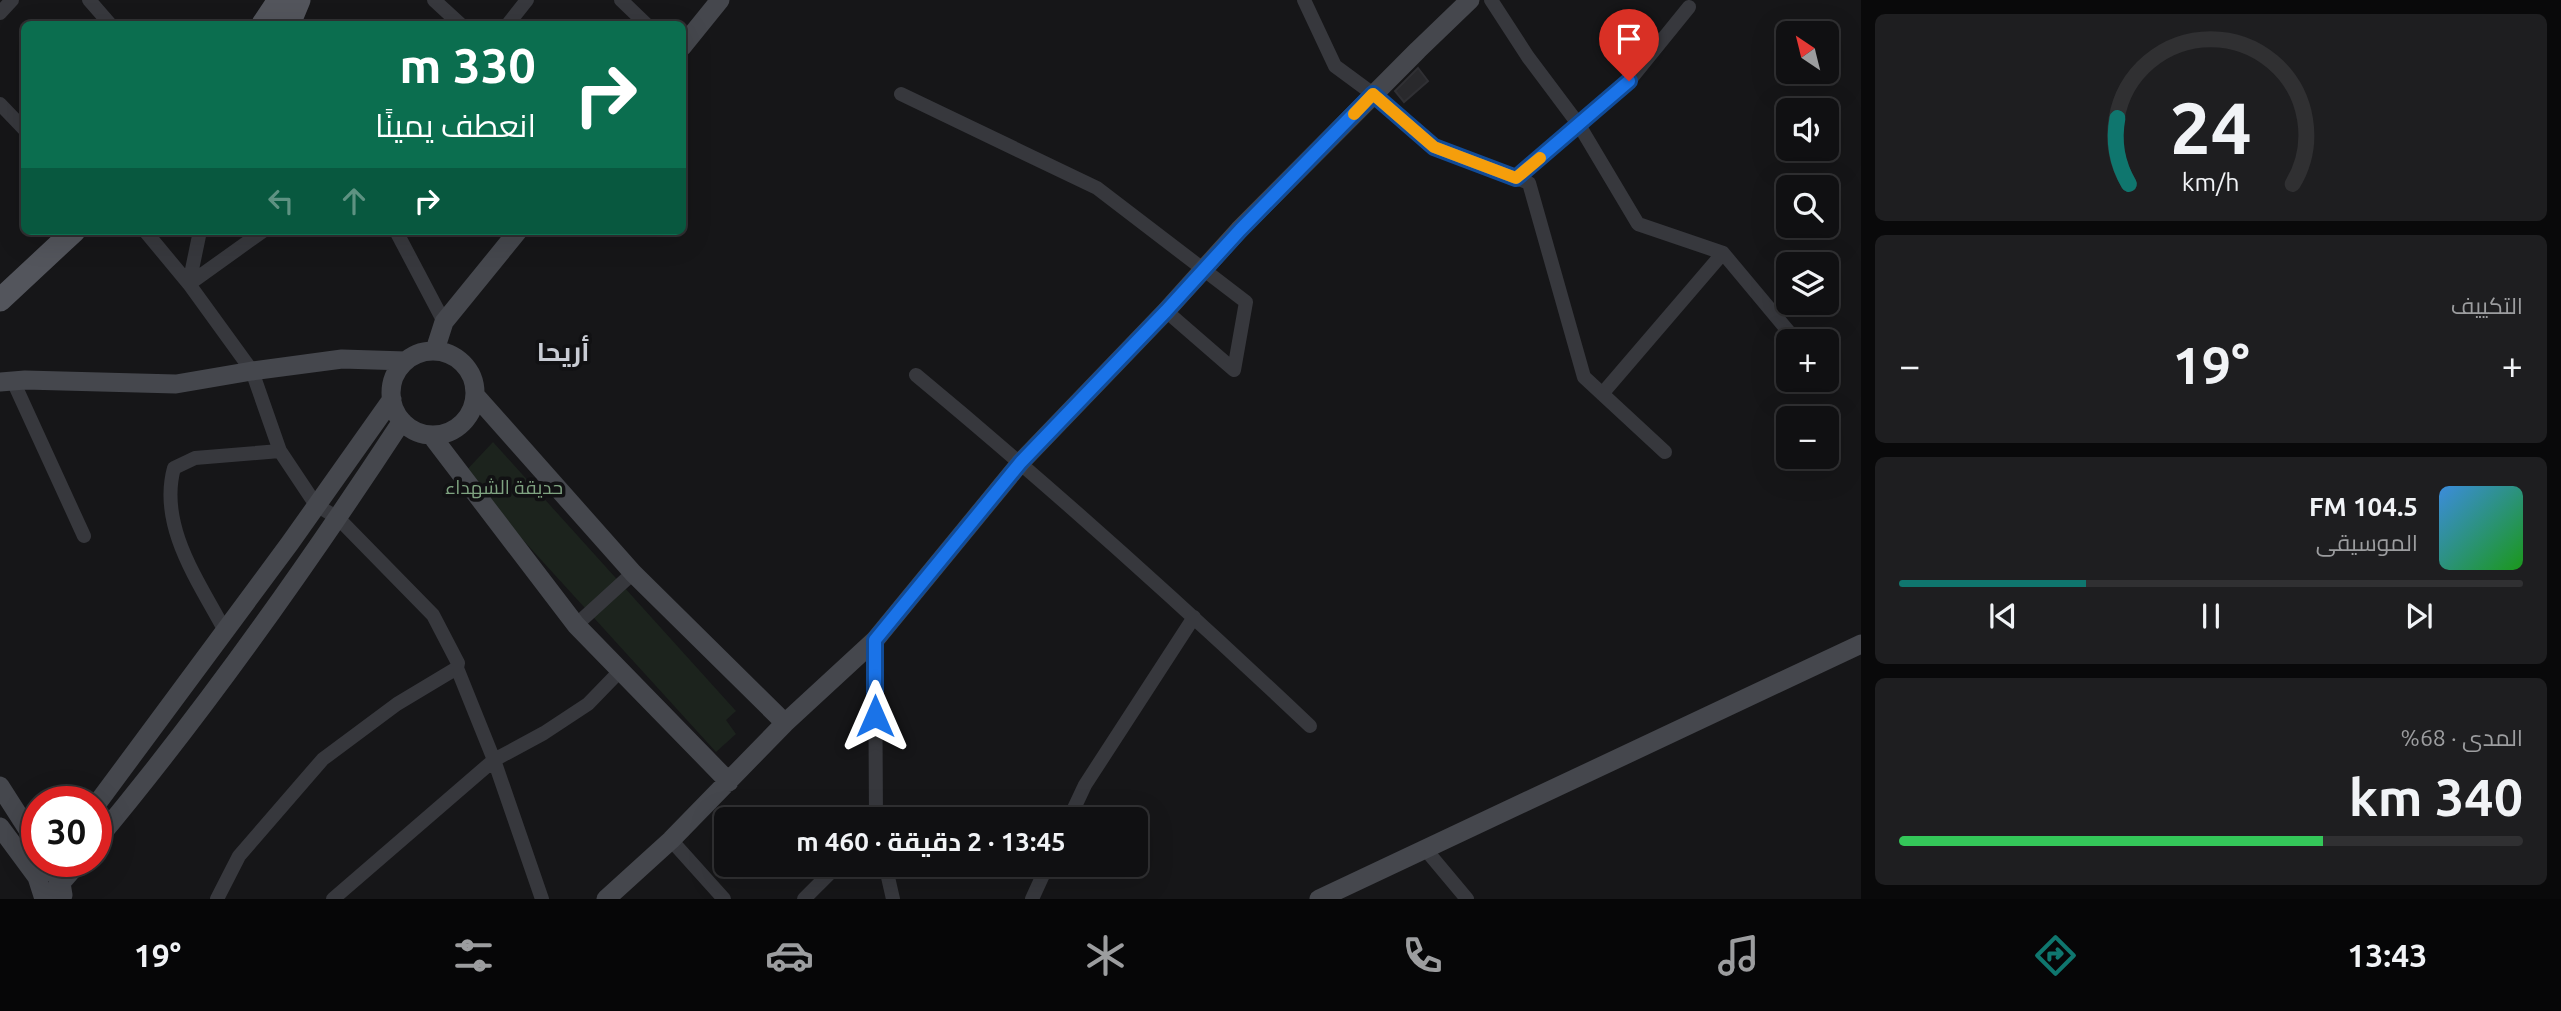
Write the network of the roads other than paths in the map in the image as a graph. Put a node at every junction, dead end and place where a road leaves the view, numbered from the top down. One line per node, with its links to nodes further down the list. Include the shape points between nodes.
1 (12, 0): 12 (street)
2 (89, 0): 14 (street)
3 (299, 0): 13 (main road)
4 (434, 0): 15 (street)
5 (527, 0): 16 (street)
6 (621, 0): 17 (street)
7 (720, 0): 18 (main road)
8 (1304, 0): 20 (street, via 1335,66)
9 (1470, 0): 20 (main road)
10 (1492, 0): 22 (street)
11 (1689, 8): 22 (street, via 1629,81)
12 (0, 13)
13 (280, 15)
14 (107, 21)
15 (457, 21)
16 (510, 21)
17 (643, 21)
18 (686, 42)
19 (901, 93): 33 (street, via 1097,188)
20 (1373, 94): 24 (street, via 1434,147); 33 (main road)
21 (0, 104): 23 (street)
22 (1579, 125): 24 (street); 32 (street, via 1638,224)
23 (21, 126)
24 (1516, 178): 45 (street, via 1529,183 1584,377)
25 (47, 235): 34 (main road)
26 (70, 235): 36 (main road)
27 (148, 235): 35 (street)
28 (199, 235): 35 (street)
29 (257, 235): 35 (street)
30 (398, 235): 38 (street)
31 (514, 235): 38 (main road)
32 (1723, 253): 39 (street); 45 (street)
33 (1205, 268): 37 (main road); 37 (street, via 1247,302 1234,370)
34 (0, 280)
35 (189, 284): 42 (street)
36 (0, 300)
37 (1166, 311): 52 (main road)
38 (444, 322): 40 (main road)
39 (1787, 329)
40 (435, 350): 41 (main road); 46 (main road, via 449,353 469,370)
41 (406, 361): 42 (main road, via 342,359); 47 (main road, via 393,380)
42 (252, 371): 44 (main road, via 176,384); 50 (street)
43 (916, 375): 52 (street)
44 (6, 382): 55 (street)
45 (1602, 394): 51 (street)
46 (475, 395): 49 (main road, via 466,419 444,434); 56 (main road)
47 (392, 399): 48 (main road); 53 (main road)
48 (402, 421): 49 (main road); 54 (main road)
49 (431, 435): 58 (main road)
50 (280, 451): 53 (street); 59 (street, via 195,458 174,468 169,484 178,543)
51 (1665, 452)
52 (1021, 462): 57 (street); 60 (main road)
53 (316, 505): 54 (street); 59 (main road)
54 (338, 518): 62 (street, via 433,615); 73 (main road)
55 (84, 536)
56 (633, 573): 58 (street); 64 (main road)
57 (1194, 617): 65 (street); 71 (street)
58 (576, 625): 63 (main road)
59 (225, 631): 69 (main road)
60 (875, 640): 64 (main road); 70 (street)
61 (1861, 644): 77 (main road)
62 (457, 668): 66 (street); 84 (street, via 397,704 323,759 239,856)
63 (620, 671): 66 (street, via 588,704); 67 (main road)
64 (786, 723): 67 (main road)
65 (1310, 726)
66 (494, 760): 85 (street); 86 (street)
67 (729, 782): 75 (main road)
68 (0, 786): 72 (main road)
69 (110, 786)
70 (876, 807)
71 (1075, 807)
72 (21, 819)
73 (112, 822)
74 (2, 834): 76 (main road)
75 (671, 840): 87 (main road); 88 (street)
76 (21, 848)
77 (1426, 850): 92 (main road); 93 (street)
78 (46, 877): 83 (main road)
79 (826, 877): 89 (street)
80 (888, 877): 90 (street)
81 (1042, 877): 91 (street)
82 (62, 891): 83 (main road)
83 (45, 899)
84 (217, 899)
85 (333, 899)
86 (542, 899)
87 (606, 899)
88 (724, 899)
89 (804, 899)
90 (893, 899)
91 (1032, 899)
92 (1319, 899)
93 (1468, 899)

